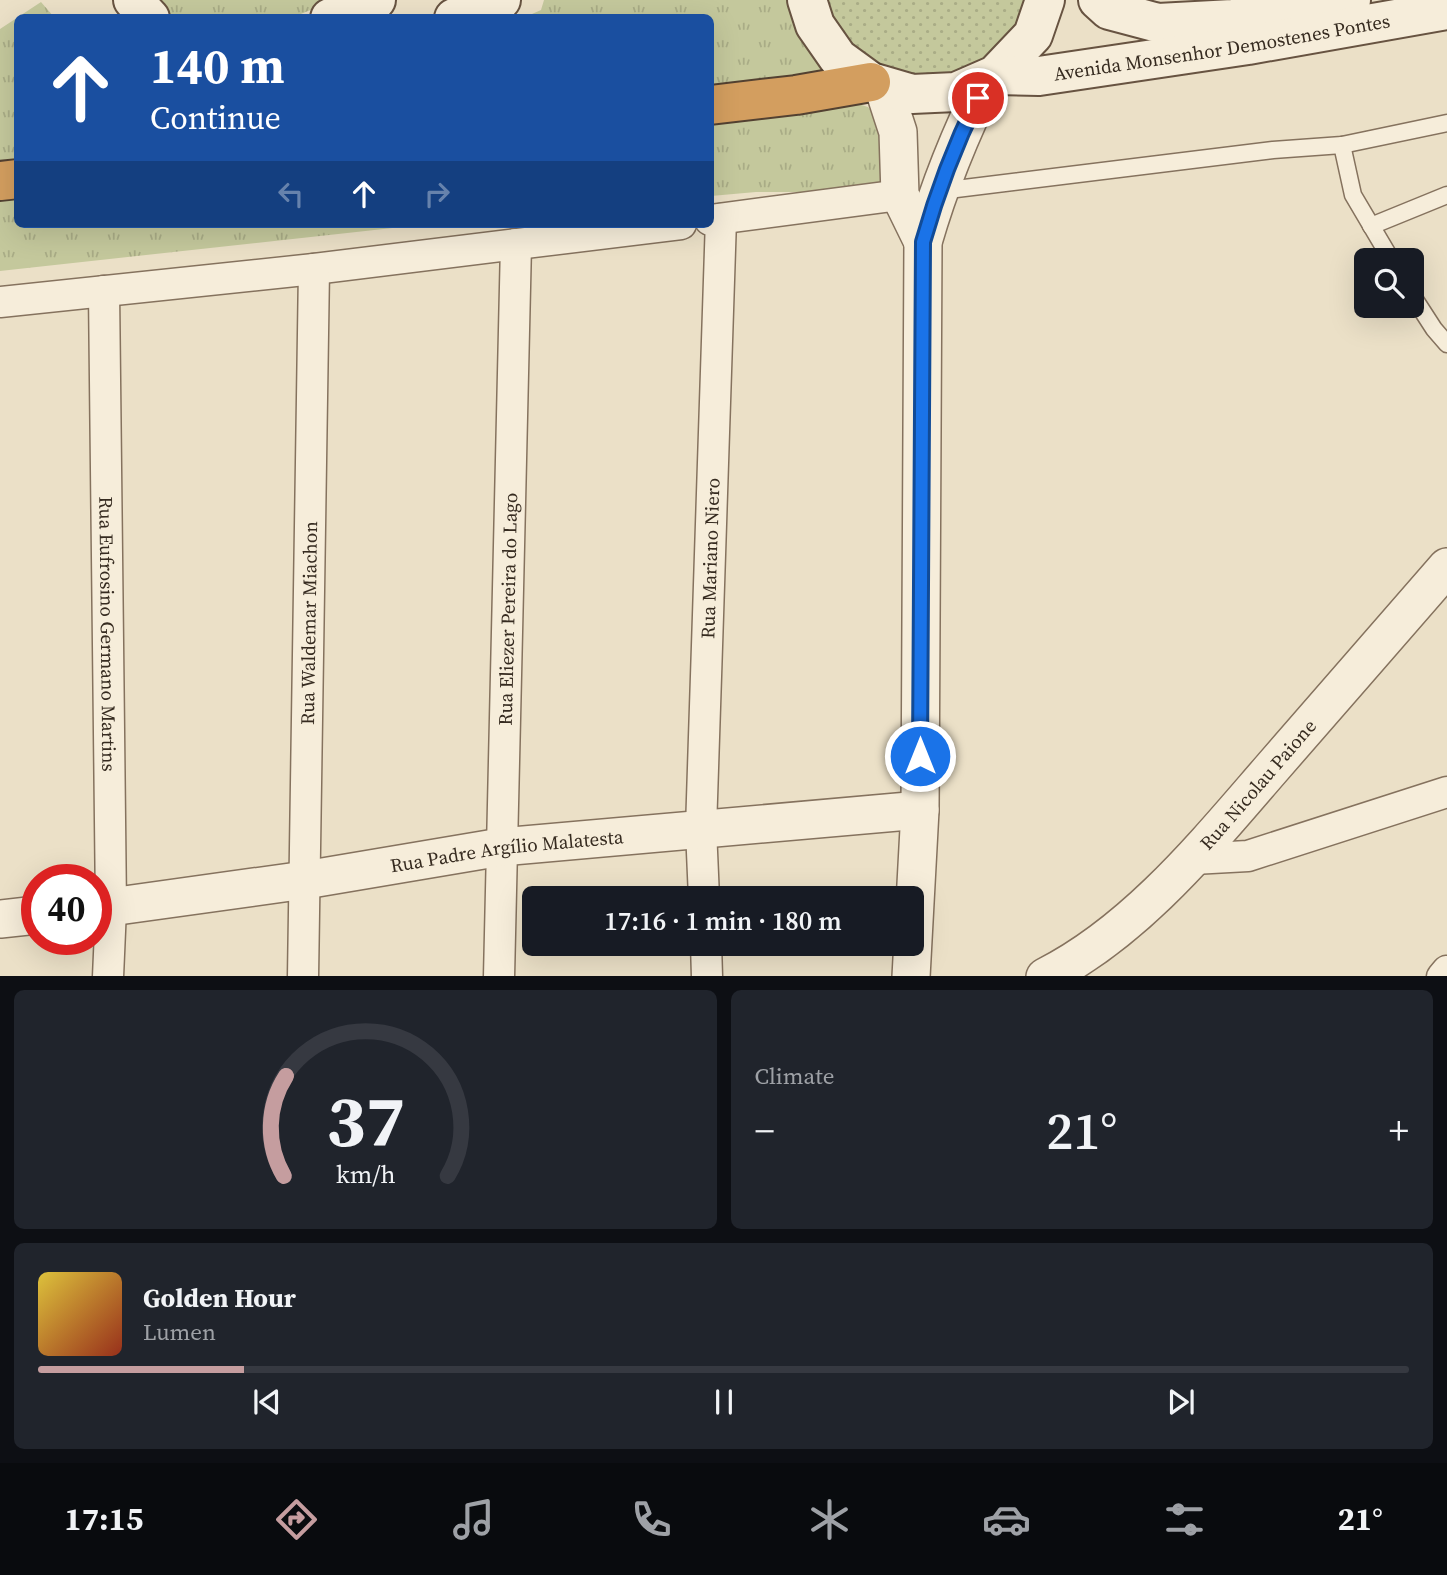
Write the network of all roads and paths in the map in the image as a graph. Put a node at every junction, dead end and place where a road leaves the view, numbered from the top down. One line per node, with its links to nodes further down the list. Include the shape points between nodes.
1 (103, 0): 11 (main road)
2 (133, 0): 12 (main road)
3 (376, 0): 13 (main road)
4 (501, 0): 14 (main road)
5 (807, 0): 16 (main road, via 815,26 838,58)
6 (1045, 0): 15 (main road, via 1033,35)
7 (1098, 0): 9 (main road, Avenida Monsenhor Demostenes Pontes, via 1110,10 1158,23)
8 (1351, 0): 9 (main road, Avenida Monsenhor Demostenes Pontes)
9 (1230, 9)
10 (1447, 10): 15 (main road, Avenida Monsenhor Demostenes Pontes, via 1039,76)
11 (114, 14)
12 (146, 14)
13 (340, 14)
14 (464, 14)
15 (992, 76): 16 (main road, via 956,92 912,94); 20 (street, via 958,138)
16 (877, 84): 17 (highway); 21 (street, via 898,132)
17 (714, 105)
18 (1447, 123): 19 (lane)
19 (1342, 145): 20 (lane); 24 (lane, via 1353,195)
20 (938, 191): 26 (street)
21 (901, 195): 23 (street); 26 (street)
22 (1447, 195): 24 (lane)
23 (716, 220): 37 (street, Rua Mariano Niero)
24 (1371, 226): 28 (lane)
25 (648, 228): 27 (street)
26 (923, 242): 36 (street)
27 (516, 244): 29 (street); 38 (street, Rua Eliezer Pereira do Lago)
28 (1384, 248)
29 (314, 269): 30 (street); 41 (street, Rua Waldemar Miachon)
30 (104, 291): 31 (street); 40 (street, Rua Eufrosino Germano Martins)
31 (0, 302)
32 (1424, 314): 33 (lane)
33 (1447, 344)
34 (1447, 567): 39 (street, Rua Nicolau Paione)
35 (1447, 792): 39 (street, via 1248,856)
36 (920, 810): 37 (street, Rua Padre Argílio Malatesta); 53 (street)
37 (701, 829): 38 (street, Rua Padre Argílio Malatesta); 42 (street, Rua Mariano Niero)
38 (501, 847): 41 (street, Rua Padre Argílio Malatesta); 51 (street, Rua Eliezer Pereira do Lago)
39 (1193, 859): 54 (street, Rua Nicolau Paione, via 1144,906 1072,963)
40 (104, 864)
41 (304, 880): 43 (street, Rua Padre Argílio Malatesta); 50 (street, Rua Waldemar Miachon)
42 (703, 886)
43 (112, 907)
44 (21, 917): 45 (street)
45 (0, 919)
46 (107, 955): 49 (street, Rua Eufrosino Germano Martins)
47 (706, 956): 52 (street)
48 (1447, 971): 55 (street)
49 (108, 976)
50 (303, 976)
51 (499, 976)
52 (707, 976)
53 (911, 976)
54 (1045, 976)
55 (1442, 976)

